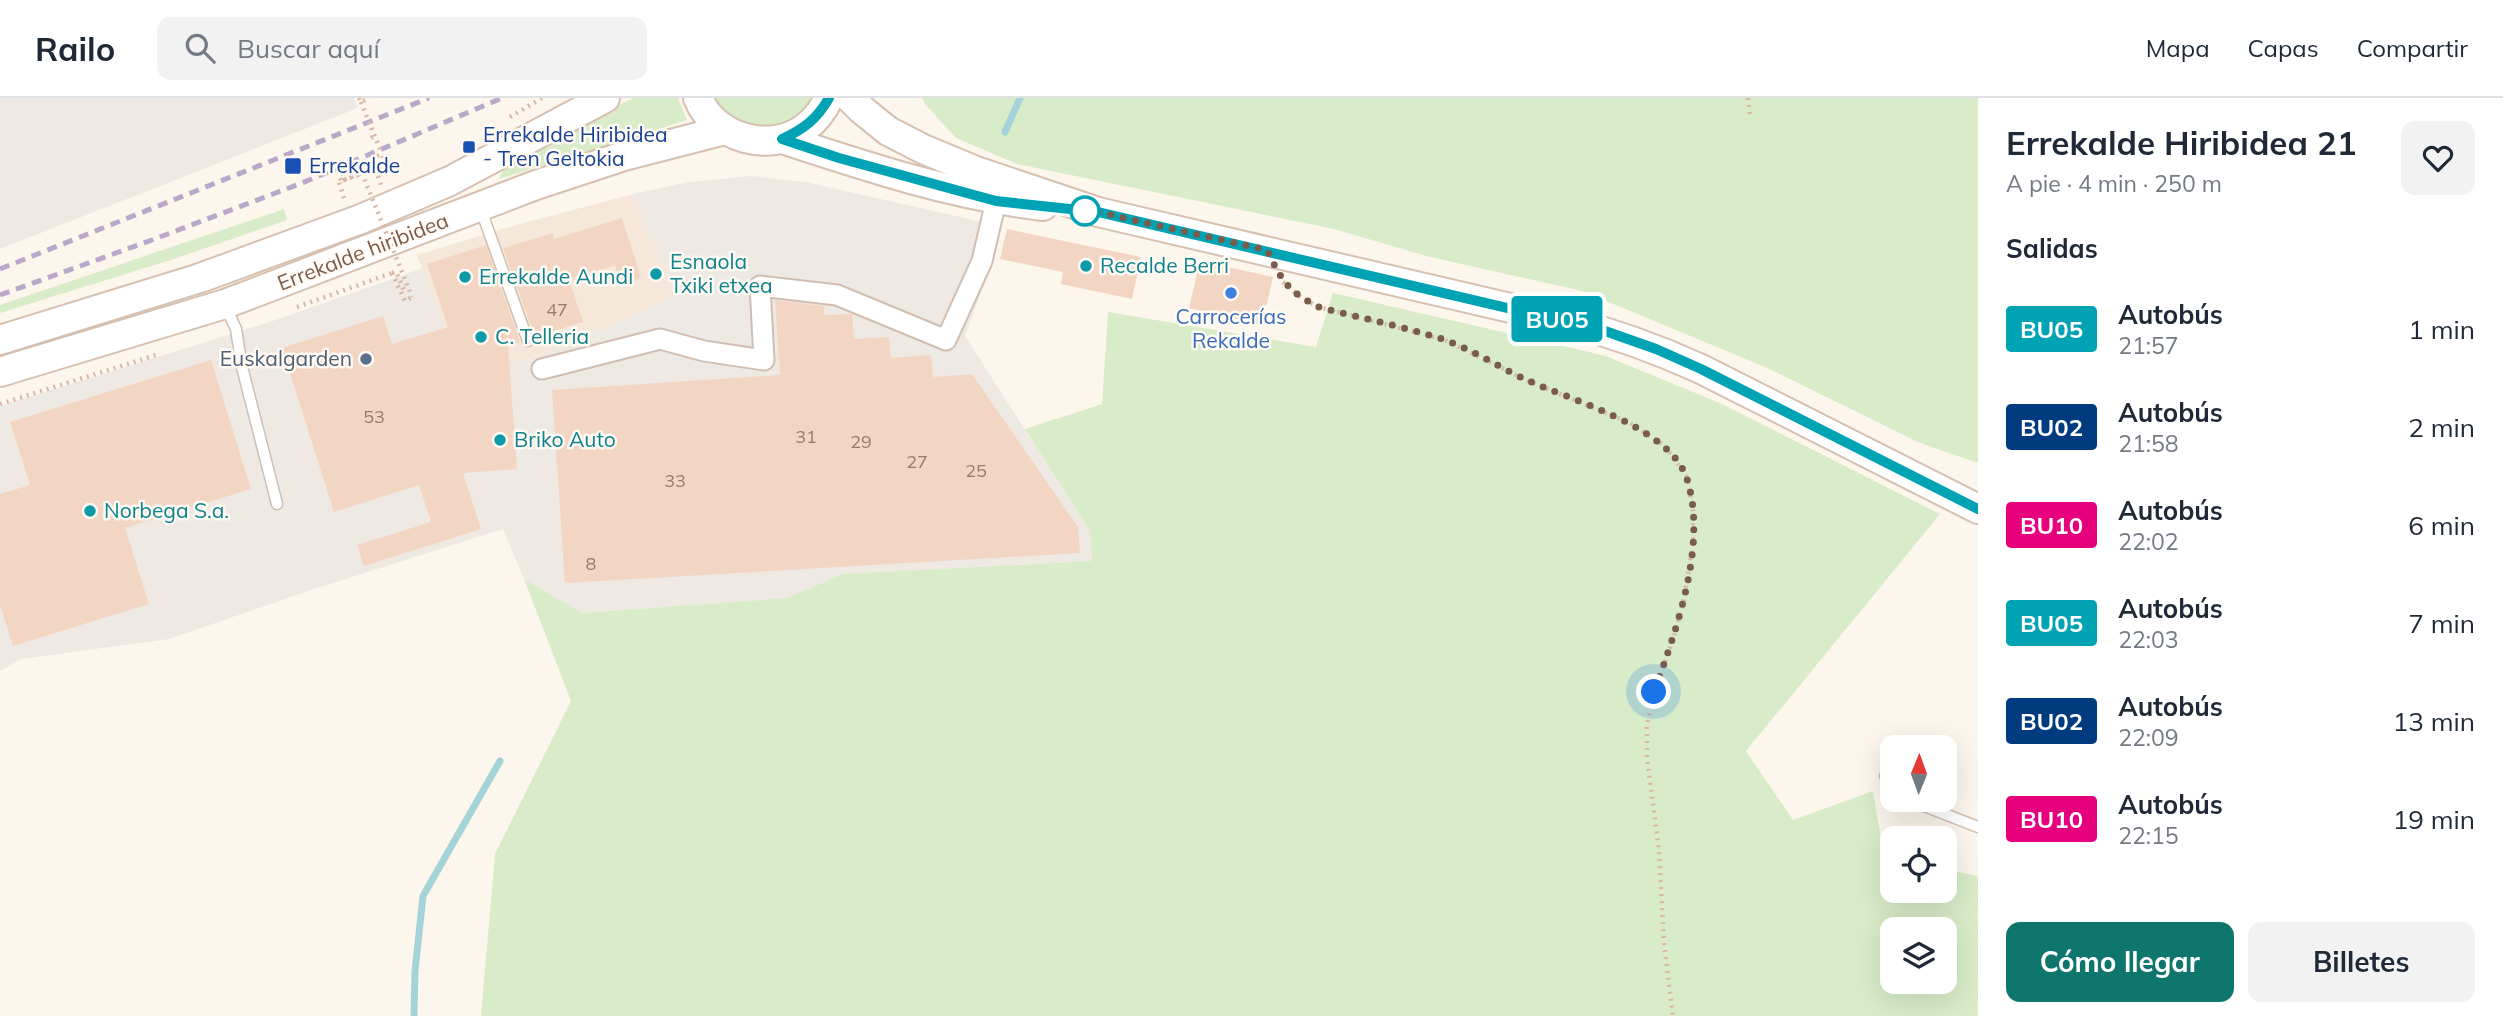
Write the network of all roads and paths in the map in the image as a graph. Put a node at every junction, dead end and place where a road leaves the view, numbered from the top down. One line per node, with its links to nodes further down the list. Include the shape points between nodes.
1 (370, 98): 7 (path, bridge)
2 (605, 98): 21 (main road, Errekalde hiribidea, via 450,181 361,219 179,285)
3 (698, 98): 9 (main road, via 701,107)
4 (829, 98): 10 (main road, via 803,130)
5 (850, 98): 17 (main road, via 888,131 923,149)
6 (1748, 98): 8 (path)
7 (360, 100): 11 (path, bridge)
8 (1750, 116)
9 (725, 130): 10 (main road, via 759,141); 16 (main road, Errekalde hiribidea, via 624,156)
10 (782, 139): 15 (main road)
11 (382, 154): 12 (path, via 358,164); 14 (path, bridge, via 385,163 375,167)
12 (362, 173): 13 (path, via 352,177 341,181 339,175 357,167 360,174); 19 (path, bridge)
13 (339, 182)
14 (382, 187)
15 (996, 201): 17 (main road); 23 (street, via 982,261 946,340 836,295 760,286 764,360 660,339)
16 (479, 207): 20 (main road, Errekalde hiribidea); 22 (lane)
17 (1098, 212): 18 (main road)
18 (1267, 250): 25 (main road, via 1566,321 1656,349); 31 (path, via 1282,281 1301,298 1319,307 1445,340 1630,423 1665,446 1687,477 1693,544 1684,599 1647,726)
19 (409, 295): 19 (path, via 396,272 392,273 405,300)
20 (225, 304): 24 (main road, Errekalde hiribidea); 26 (lane, via 236,329)
21 (0, 340)
22 (528, 341)
23 (542, 369)
24 (0, 372)
25 (1946, 494): 27 (main road); 28 (lane)
26 (277, 504)
27 (1978, 509)
28 (1978, 520)
29 (1940, 812): 30 (lane)
30 (1978, 827)
31 (1673, 1016)

